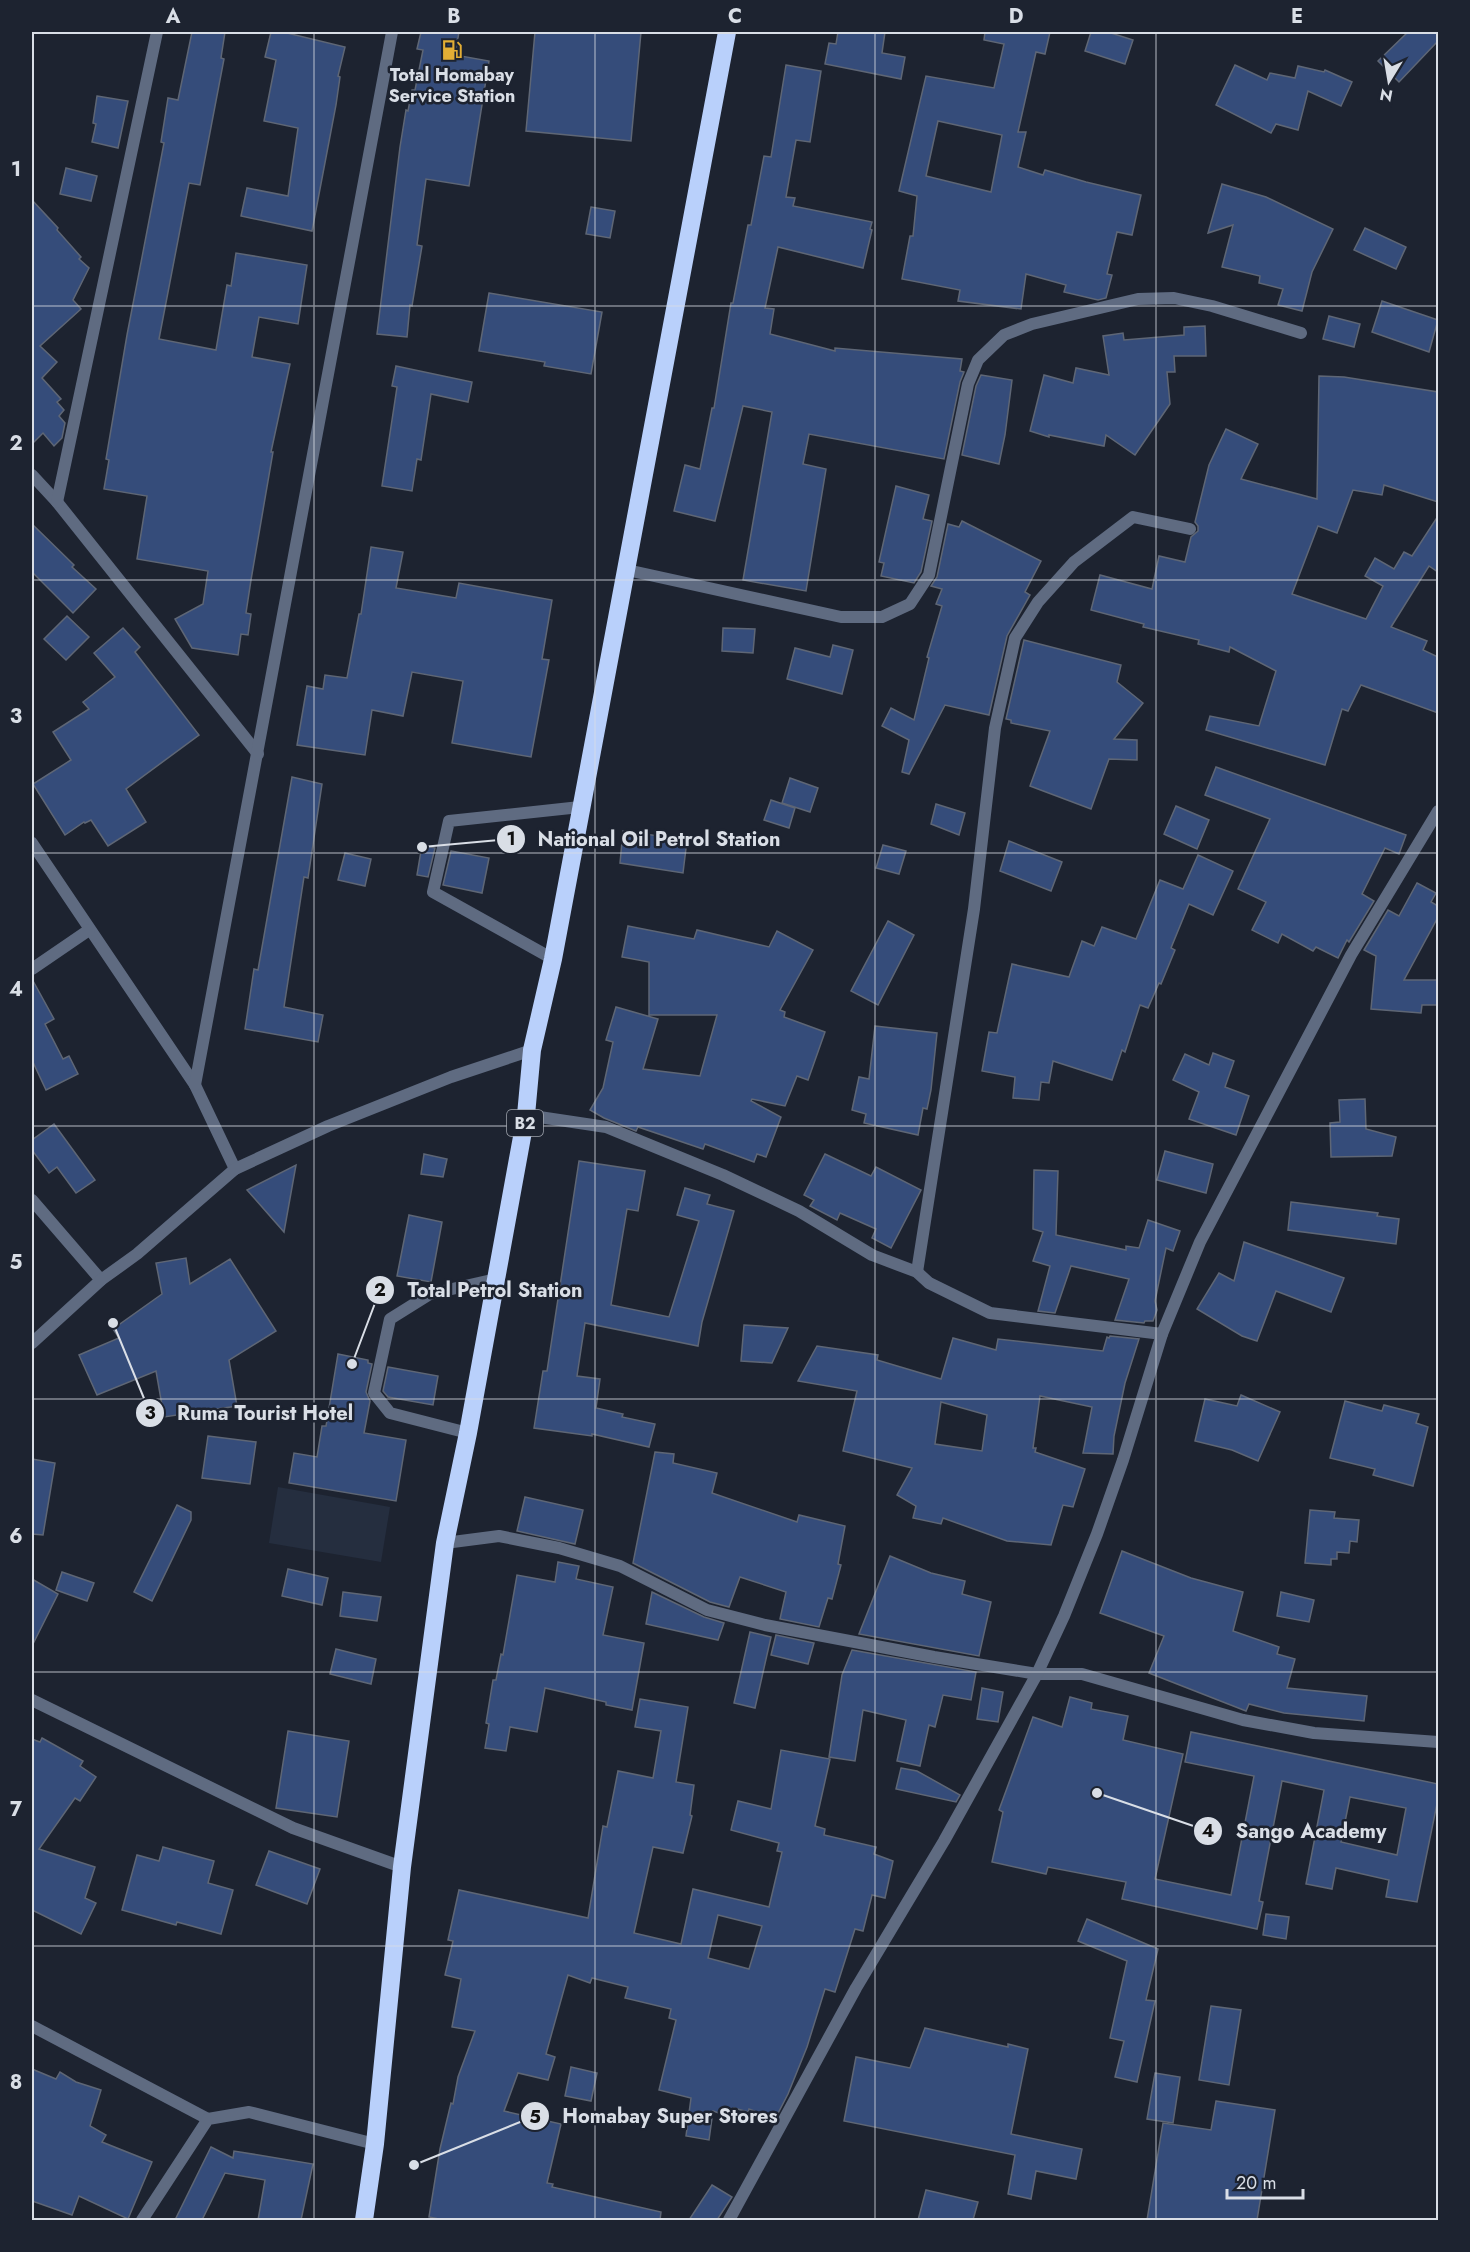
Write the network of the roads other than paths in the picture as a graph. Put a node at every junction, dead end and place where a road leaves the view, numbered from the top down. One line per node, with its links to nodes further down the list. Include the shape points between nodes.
1 (157, 32): 6 (street)
2 (392, 32): 9 (street)
3 (727, 32): 8 (highway, B2)
4 (1301, 333): 8 (street, via 1174,298 1138,299 1032,324 1004,335 978,360 968,384 929,575 910,604 882,617 841,617)
5 (32, 476): 6 (street)
6 (57, 502): 9 (street)
7 (1190, 529): 21 (street, via 1133,517 1074,561 1038,602 1015,638 994,728 974,909)
8 (627, 570): 10 (highway, B2)
9 (258, 754): 17 (street)
10 (580, 807): 14 (highway, B2); 14 (street, via 449,821 433,892)
11 (1438, 811): 24 (street, via 1351,955 1200,1242)
12 (32, 843): 13 (street)
13 (89, 930): 15 (street); 17 (street)
14 (553, 959): 16 (highway, B2)
15 (32, 969)
16 (532, 1050): 18 (highway, B2); 19 (street, via 328,1126)
17 (195, 1085): 19 (street)
18 (526, 1115): 21 (street, via 606,1127 723,1174 872,1255); 22 (highway, B2)
19 (236, 1169): 23 (street)
20 (32, 1200): 23 (street)
21 (917, 1272): 24 (street, via 929,1283 990,1313)
22 (496, 1279): 26 (highway, B2); 26 (street, via 430,1294 390,1319 374,1393 390,1413)
23 (101, 1280): 25 (street)
24 (1162, 1334): 28 (street, via 1096,1534)
25 (32, 1343)
26 (468, 1433): 27 (highway, B2)
27 (445, 1543): 28 (street, via 499,1536 559,1548 620,1566 707,1610 776,1628); 31 (highway, B2)
28 (1037, 1674): 30 (street, via 1082,1674 1243,1720 1314,1733); 37 (street, via 856,1988)
29 (32, 1700): 31 (street, via 293,1828)
30 (1438, 1742)
31 (402, 1867): 34 (highway, B2)
32 (32, 2026): 33 (street)
33 (208, 2119): 34 (street, via 249,2112); 35 (street)
34 (375, 2144): 36 (highway, B2)
35 (142, 2220)
36 (364, 2220)
37 (729, 2220)

